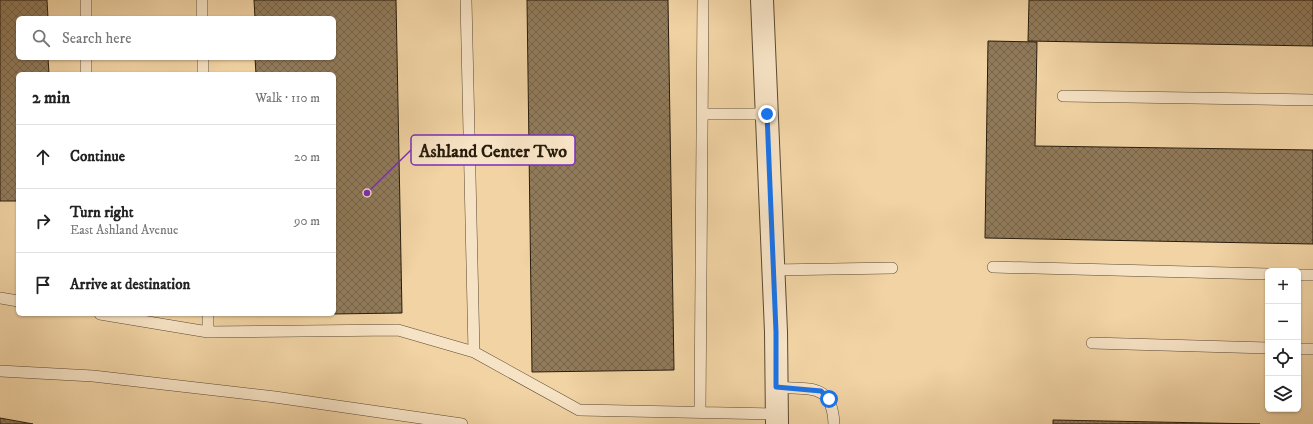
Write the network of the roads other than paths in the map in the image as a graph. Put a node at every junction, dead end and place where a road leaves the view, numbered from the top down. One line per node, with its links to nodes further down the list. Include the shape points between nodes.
1 (86, 0): 6 (lane)
2 (202, 0): 7 (lane)
3 (466, 0): 31 (lane)
4 (703, 0): 14 (lane)
5 (762, 0): 15 (street)
6 (86, 16)
7 (202, 16)
8 (86, 60): 10 (lane)
9 (203, 60): 11 (lane)
10 (86, 72)
11 (203, 72)
12 (1062, 96): 13 (lane)
13 (1313, 100)
14 (702, 114): 15 (lane); 34 (lane)
15 (767, 114): 18 (street)
16 (994, 267): 19 (lane)
17 (892, 268): 18 (lane)
18 (773, 270): 33 (street)
19 (1265, 274)
20 (1301, 274): 21 (lane)
21 (1313, 275)
22 (0, 298): 23 (lane)
23 (16, 300)
24 (112, 316): 26 (lane)
25 (208, 316): 26 (lane)
26 (208, 332): 31 (lane, via 398,330)
27 (1092, 343): 28 (lane)
28 (1265, 348)
29 (1301, 348): 30 (lane)
30 (1313, 349)
31 (474, 352): 34 (lane, via 579,410)
32 (0, 371): 36 (lane, via 93,376 275,397)
33 (776, 387): 35 (street); 37 (lane, via 821,391 833,408)
34 (700, 412): 35 (lane)
35 (776, 419)
36 (462, 424)
37 (834, 424)

